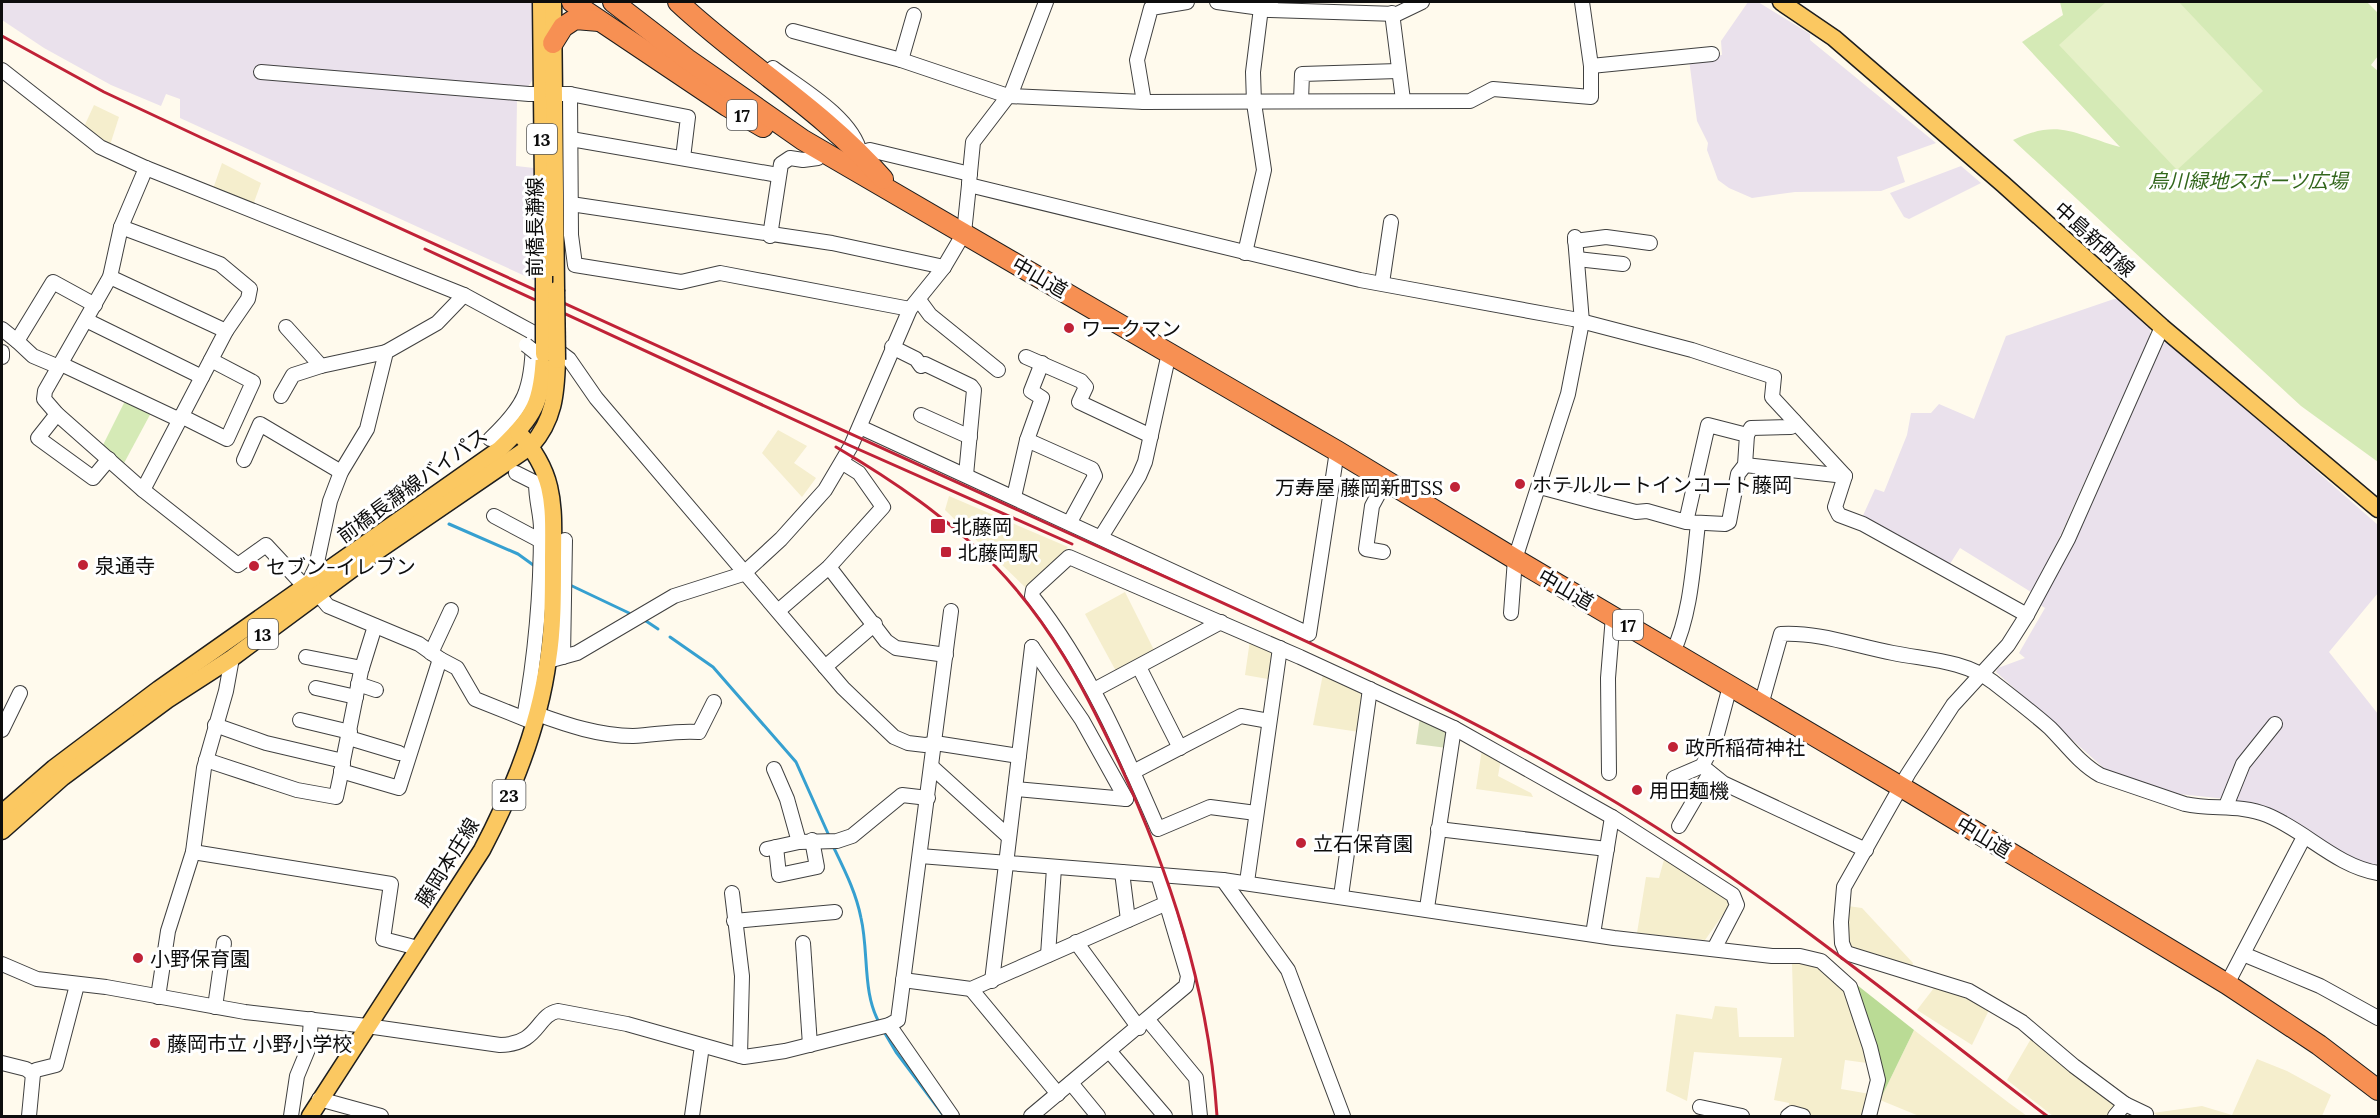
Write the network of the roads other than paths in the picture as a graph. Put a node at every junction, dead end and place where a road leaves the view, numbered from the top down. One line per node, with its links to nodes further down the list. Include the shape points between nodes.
1 (541, 2): 26 (main road, 前橋長瀞線 / 13)
2 (553, 2): 19 (main road, 前橋長瀞線 / 13)
3 (572, 2): 17 (highway, 17)
4 (613, 2): 38 (highway, 中山道 / 17, via 756,108)
5 (629, 2): 38 (highway, 中山道 / 17)
6 (678, 2): 33 (highway, via 732,51 819,114)
7 (688, 2): 33 (street, via 841,120 858,140)
8 (1046, 2): 27 (street)
9 (1187, 2): 30 (street, via 1151,8 1137,60)
10 (1217, 2): 14 (street)
11 (1422, 2): 15 (street)
12 (1582, 2): 22 (street)
13 (1781, 2): 59 (main road, 中島新町線, via 1834,38)
14 (1267, 7): 15 (street); 31 (street, via 1253,72)
15 (1392, 13): 24 (street)
16 (914, 15): 21 (street)
17 (598, 21): 19 (highway, via 575,19 563,27); 35 (highway, 17, via 727,106)
18 (793, 31): 21 (street)
19 (553, 43): 26 (main road, 前橋長瀞線 / 13)
20 (1712, 54): 22 (street)
21 (901, 60): 27 (street)
22 (1591, 66): 28 (street, via 1591,97 1493,89 1470,101)
23 (2, 70): 36 (street, via 100,147)
24 (1398, 71): 28 (street); 29 (street, via 1302,74)
25 (261, 72): 26 (street)
26 (556, 94): 32 (street); 34 (street, via 688,117); 64 (main road, 前橋長瀞線 / 13, bridge); 64 (main road, 前橋長瀞線 / 13, bridge, via 556,290)
27 (1008, 96): 30 (street); 39 (street, via 973,142)
28 (1403, 100): 29 (street)
29 (1301, 101): 31 (street)
30 (1144, 102): 31 (street)
31 (1254, 103): 47 (street, via 1264,170)
32 (571, 139): 34 (street); 41 (street)
33 (860, 153): 39 (street, via 870,150); 40 (highway)
34 (683, 158): 37 (street)
35 (818, 158): 37 (street, via 790,158 781,164); 40 (highway, 17)
36 (146, 168): 43 (street); 53 (street)
37 (778, 175): 45 (street)
38 (868, 176): 40 (highway, 中山道 / 17)
39 (970, 180): 44 (street); 47 (street)
40 (895, 192): 44 (highway, 中山道 / 17)
41 (571, 204): 45 (street); 55 (street, via 575,265 681,282 720,273)
42 (1391, 222): 52 (street)
43 (122, 227): 51 (street); 61 (street, via 220,264 250,289 248,299)
44 (964, 233): 50 (street); 67 (highway, 中山道 / 17)
45 (770, 236): 50 (street, via 832,243)
46 (1650, 243): 48 (street, via 1606,237 1575,239)
47 (1245, 253): 52 (street)
48 (1577, 259): 49 (street); 57 (street)
49 (1623, 264)
50 (944, 267): 55 (street)
51 (110, 277): 54 (street); 61 (street)
52 (1382, 283): 57 (street)
53 (464, 296): 64 (street); 66 (street, via 437,323)
54 (94, 305): 56 (street); 62 (street, via 53,282)
55 (914, 305): 63 (street); 74 (street)
56 (86, 320): 72 (street); 75 (street)
57 (1582, 322): 80 (street, via 1692,350 1774,377 1772,397); 99 (street, via 1568,394)
58 (286, 327): 73 (street)
59 (2162, 327): 102 (main road, 中島新町線); 118 (street, via 2068,539)
60 (2, 329): 62 (street)
61 (226, 331): 70 (street)
62 (17, 341): 72 (street, via 33,356)
63 (892, 347): 81 (street); 85 (street, via 916,359 921,366 925,364 974,390)
64 (539, 349): 82 (main road, 前橋長瀞線バイパス / 13, via 543,378 537,402 528,422); 86 (street, via 527,392 515,415); 88 (main road, 前橋長瀞線 / 13, via 554,407 544,432); 112 (street, via 576,366 602,406)
65 (2, 352): 68 (street)
66 (386, 352): 73 (street); 94 (street, via 367,429)
67 (1169, 353): 84 (street); 89 (highway, 中山道 / 17)
68 (2, 357)
69 (1026, 357): 71 (street)
70 (211, 360): 75 (street); 79 (street, via 253,382 227,439)
71 (1042, 363): 84 (street, via 1081,381 1086,387 1079,402); 87 (street, via 1031,391 1042,398)
72 (60, 366): 77 (street, via 44,399); 79 (street)
73 (321, 366): 76 (street, via 293,375)
74 (998, 370)
75 (202, 377): 79 (street)
76 (281, 396)
77 (57, 414): 90 (street); 90 (street, via 38,438 93,478)
78 (921, 415): 85 (street)
79 (181, 418): 100 (street)
80 (1794, 421): 83 (street, via 1791,427 1751,428); 97 (street)
81 (860, 427): 92 (street); 96 (street)
82 (518, 432): 88 (main road, 藤岡本庄線 / 23); 113 (main road, 前橋長瀞線バイパス / 13)
83 (1747, 435): 93 (street); 105 (street, via 1708,425)
84 (1151, 436): 106 (street, via 1139,476)
85 (970, 437): 96 (street)
86 (489, 439)
87 (1027, 440): 101 (street); 104 (street, via 1092,469 1095,476)
88 (531, 446): 113 (main road, 前橋長瀞線バイパス / 13); 129 (main road, 藤岡本庄線 / 23, via 550,487)
89 (1337, 451): 98 (highway, 中山道 / 17); 106 (street, via 1309,634)
90 (109, 459): 100 (street)
91 (244, 460): 94 (street, via 260,424)
92 (843, 463): 111 (street, via 859,473 883,507); 112 (street, via 781,539)
93 (1745, 465): 97 (street); 105 (street, via 1738,474 1729,522)
94 (341, 472): 113 (street, via 330,501)
95 (516, 473): 108 (street, via 536,483)
96 (966, 475): 101 (street)
97 (1845, 476): 118 (street, via 1835,507 1839,515 1863,524)
98 (1386, 480): 109 (street, via 1372,506 1366,549); 110 (highway, 中山道 / 17)
99 (1540, 487): 105 (street); 110 (street)
100 (143, 490): 113 (street, via 238,565 266,545)
101 (1014, 497): 104 (street)
102 (2379, 509)
103 (494, 516): 108 (street)
104 (1070, 522): 106 (street)
105 (1692, 523): 124 (street, via 1692,579)
106 (1101, 537)
107 (566, 540): 129 (street)
108 (541, 541): 143 (street)
109 (1383, 552)
110 (1515, 560): 117 (street); 119 (highway, 中山道 / 17)
111 (829, 567): 115 (street); 121 (street)
112 (743, 574): 115 (street); 129 (street, via 674,596 577,653)
113 (312, 591): 122 (street, via 328,606); 128 (main road, 前橋長瀞線バイパス / 13); 167 (main road, 前橋長瀞線バイパス / 13, via 159,689 54,768)
114 (451, 610): 126 (street)
115 (778, 611): 130 (street)
116 (951, 611): 125 (street)
117 (1511, 613)
118 (2027, 615): 133 (street, via 2008,645)
119 (1613, 616): 124 (highway, 中山道 / 17); 161 (street, via 1608,678)
120 (1221, 622): 123 (street); 131 (street); 138 (street, via 1069,557 1033,590 1032,596)
121 (875, 624): 125 (street, via 886,641 897,648); 130 (street)
122 (375, 626): 126 (street, via 419,644); 132 (street)
123 (1280, 648): 136 (street); 145 (street)
124 (1673, 652): 134 (highway, 中山道 / 17)
125 (946, 655): 151 (street)
126 (436, 656): 143 (street, via 458,668 475,699); 156 (street, via 399,788)
127 (306, 657): 132 (street)
128 (232, 658): 147 (street); 172 (main road, 前橋長瀞線バイパス / 13, via 167,700 63,777)
129 (556, 659): 143 (main road, 藤岡本庄線 / 23)
130 (825, 667): 151 (street, via 894,736 925,745)
131 (1139, 667): 138 (street); 152 (street)
132 (362, 668): 139 (street)
133 (1980, 675): 142 (street, via 1959,663 1890,653 1832,638 1781,634); 163 (street, via 1953,705); 166 (street, via 2050,728 2089,769 2100,775 2185,804)
134 (1730, 686): 142 (highway, 中山道 / 17); 159 (street)
135 (316, 688): 139 (street)
136 (1370, 689): 148 (street); 188 (street)
137 (376, 690): 139 (street)
138 (1094, 690): 160 (street)
139 (357, 691): 150 (street)
140 (21, 693): 149 (street)
141 (714, 702): 143 (street, via 699,732 681,730 632,736)
142 (1761, 705): 163 (highway, 中山道 / 17)
143 (532, 718): 198 (main road, 藤岡本庄線 / 23, via 504,807 482,850)
144 (300, 720): 150 (street)
145 (1269, 721): 152 (street, via 1240,716); 168 (street)
146 (2275, 724): 166 (street, via 2243,764)
147 (215, 725): 155 (street); 156 (street)
148 (1454, 728): 169 (street); 171 (street)
149 (2, 730)
150 (349, 735): 153 (street); 156 (street)
151 (935, 743): 154 (street); 157 (street)
152 (1180, 748): 160 (street)
153 (399, 753)
154 (1019, 756): 164 (street); 164 (street, via 1032,647 1082,720 1126,799)
155 (206, 760): 156 (street, via 297,790 336,797); 178 (street)
156 (342, 766)
157 (932, 767): 165 (street); 173 (street)
158 (774, 769): 175 (street)
159 (1706, 770): 162 (street); 170 (street); 177 (street, via 1723,783)
160 (1134, 772): 168 (street, via 1158,830 1210,807)
161 (1609, 773)
162 (1674, 778)
163 (1901, 787): 177 (street); 207 (highway, 中山道 / 17)
164 (1015, 789): 173 (street)
165 (928, 798): 175 (street, via 902,795 852,836 837,841); 179 (street)
166 (2226, 806): 174 (street, via 2267,815)
167 (2, 813)
168 (1256, 813): 186 (street)
169 (1612, 817): 176 (street); 199 (street, via 1733,896 1737,905)
170 (1679, 825)
171 (1438, 829): 176 (street); 190 (street)
172 (2, 831)
173 (1009, 837): 180 (street)
174 (2304, 837): 183 (street, via 2349,863); 201 (street)
175 (805, 841): 175 (street, via 771,848 779,875 817,867)
176 (1607, 849): 194 (street)
177 (1866, 850): 200 (street, via 1844,887 1841,900 1842,943)
178 (193, 852): 198 (street, via 391,884 383,939); 210 (street, via 168,931)
179 (920, 856): 180 (street); 205 (street)
180 (1006, 864): 181 (street); 206 (street)
181 (1054, 868): 182 (street); 202 (street)
182 (1122, 872): 184 (street); 192 (street)
183 (2379, 873)
184 (1158, 875): 185 (street); 189 (street)
185 (1223, 880): 186 (street); 240 (street, via 1288,970)
186 (1247, 882): 188 (street)
187 (732, 893): 193 (street)
188 (1341, 896): 190 (street)
189 (1167, 903): 192 (street); 214 (street, via 1188,983)
190 (1427, 908): 194 (street)
191 (835, 912): 193 (street)
192 (1128, 920): 195 (street)
193 (734, 921): 220 (street, via 742,976)
194 (1593, 934): 199 (street)
195 (1076, 942): 202 (street); 214 (street)
196 (224, 943): 211 (street)
197 (803, 943): 217 (street)
198 (418, 948): 216 (main road, 藤岡本庄線 / 23)
199 (1714, 949): 204 (street, via 1800,956 1821,961)
200 (1846, 953): 204 (street); 227 (street, via 1969,991 2022,1022)
201 (2244, 954): 207 (street); 212 (street, via 2320,986)
202 (1048, 955): 206 (street)
203 (2, 964): 208 (street, via 37,979)
204 (1832, 970): 244 (street, via 1850,987 1870,1047 1878,1080)
205 (903, 980): 209 (street); 215 (street, via 898,1020)
206 (992, 981): 209 (street)
207 (2227, 984): 224 (highway, 中山道 / 17)
208 (77, 985): 210 (street); 222 (street, via 56,1065)
209 (971, 989): 225 (street)
210 (158, 997): 211 (street)
211 (215, 1007): 213 (street)
212 (2379, 1018)
213 (311, 1019): 216 (street); 231 (street, via 309,1047 297,1076)
214 (1143, 1024): 219 (street); 239 (street, via 1196,1078)
215 (889, 1025): 217 (street); 235 (street)
216 (367, 1026): 218 (street, via 514,1045 533,1035 548,1015 558,1011 627,1024); 226 (main road, 藤岡本庄線 / 23)
217 (810, 1045): 220 (street)
218 (702, 1046): 220 (street); 234 (street)
219 (1110, 1052): 223 (street); 238 (street)
220 (740, 1056)
221 (2, 1063): 222 (street)
222 (33, 1074): 230 (street)
223 (1071, 1083): 225 (street); 237 (street)
224 (2379, 1090)
225 (1058, 1094): 236 (street)
226 (319, 1099): 232 (main road, 藤岡本庄線 / 23); 233 (street)
227 (2125, 1104): 229 (street); 245 (street)
228 (1700, 1107): 241 (street)
229 (2146, 1114)
230 (29, 1116)
231 (291, 1116)
232 (310, 1116)
233 (381, 1116)
234 (692, 1116)
235 (952, 1116)
236 (1031, 1116)
237 (1098, 1116)
238 (1165, 1116)
239 (1200, 1116)
240 (1343, 1116)
241 (1742, 1116)
242 (1788, 1116): 243 (street)
243 (1803, 1116)
244 (1869, 1116)
245 (2115, 1116)

